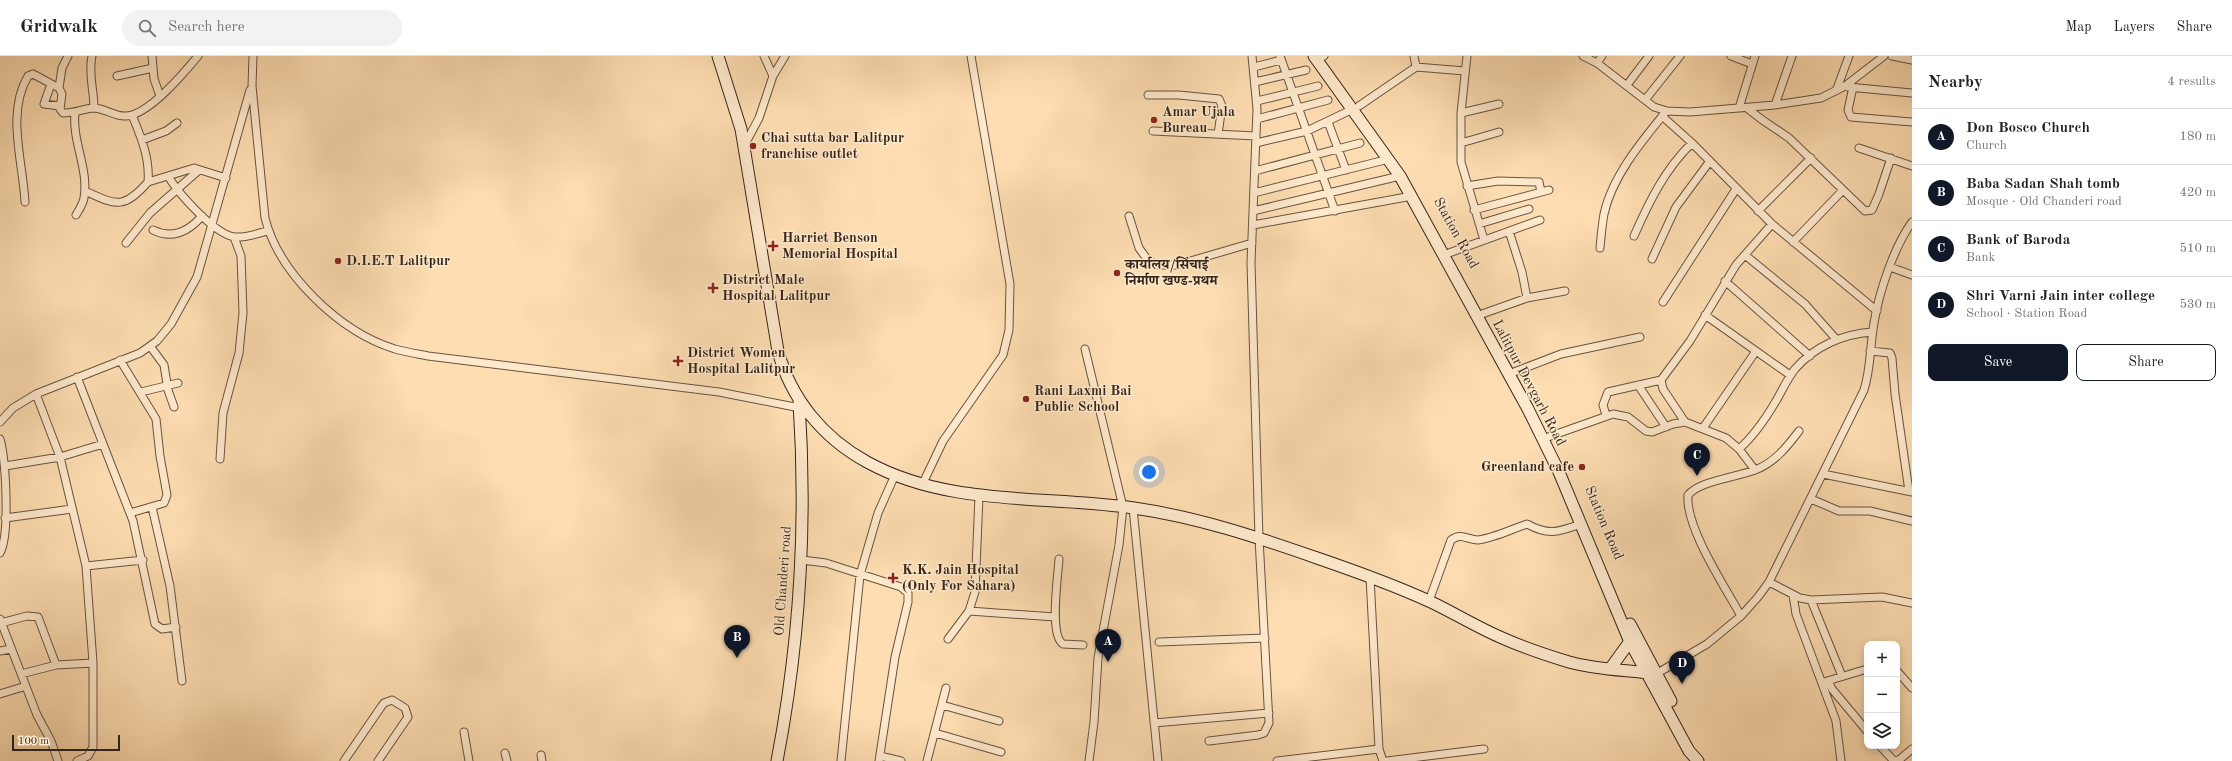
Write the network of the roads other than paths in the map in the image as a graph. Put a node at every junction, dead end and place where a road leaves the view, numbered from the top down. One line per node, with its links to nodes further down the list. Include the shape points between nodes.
1 (68, 56): 43 (street, via 62,68)
2 (92, 56): 56 (street, via 90,72 94,88)
3 (152, 56): 30 (street)
4 (198, 56): 48 (street)
5 (253, 56): 39 (street)
6 (718, 56): 77 (street)
7 (764, 56): 35 (street)
8 (785, 56): 35 (street)
9 (971, 56): 175 (street, via 1010,284 1009,330 1003,355 941,444)
10 (1252, 56): 28 (street)
11 (1320, 56): 55 (street, Lalitpur Devgarh Road)
12 (1414, 56): 29 (street)
13 (1467, 56): 32 (street)
14 (1583, 56): 26 (street)
15 (1602, 56): 26 (street)
16 (1649, 56): 38 (street)
17 (1680, 56): 50 (street)
18 (1731, 56): 27 (street)
19 (1755, 56): 27 (street)
20 (1792, 56): 54 (street)
21 (1849, 56): 44 (street)
22 (1884, 56): 41 (street)
23 (1892, 56): 25 (street)
24 (1280, 58): 28 (street); 33 (street)
25 (1912, 60)
26 (1597, 63): 38 (street)
27 (1752, 64): 58 (street)
28 (1254, 67): 36 (street)
29 (1416, 67): 32 (street); 55 (street)
30 (153, 68): 34 (street); 48 (street)
31 (1306, 70): 33 (street)
32 (1465, 70): 61 (street)
33 (1286, 74): 36 (street); 45 (street)
34 (117, 76)
35 (773, 76): 77 (street, via 759,118)
36 (1255, 82): 51 (street)
37 (51, 84): 43 (street); 53 (street, via 44,104); 102 (street, via 30,74 22,92 16,134)
38 (1627, 85): 50 (street)
39 (252, 86): 92 (street, via 241,117); 118 (street)
40 (1318, 86): 45 (street)
41 (1845, 86): 42 (street); 44 (street)
42 (1853, 87): 46 (street); 66 (street, via 1848,110 1851,116)
43 (60, 88): 53 (street)
44 (1836, 91): 54 (street, via 1812,100)
45 (1293, 92): 51 (street); 57 (street)
46 (1912, 93)
47 (1148, 95): 71 (street, via 1219,99 1222,106)
48 (160, 96): 63 (street)
49 (1328, 100): 57 (street)
50 (1645, 100): 62 (street)
51 (1257, 101): 64 (street)
52 (1499, 104): 61 (street)
53 (60, 106): 60 (street, via 63,113)
54 (1775, 106): 59 (street)
55 (1356, 107): 65 (street); 83 (street, Lalitpur Devgarh Road); 127 (street, Station Road, via 1411,183)
56 (94, 108): 60 (street); 63 (street, via 122,116)
57 (1299, 108): 64 (street); 69 (street)
58 (1739, 108): 59 (street); 62 (street)
59 (1747, 108): 81 (street, via 1790,138)
60 (75, 113): 97 (street, via 74,131)
61 (1461, 113): 75 (street)
62 (1665, 114): 76 (street); 126 (street, via 1638,148 1612,193 1604,213)
63 (132, 115): 72 (street)
64 (1257, 120): 73 (street)
65 (1328, 122): 69 (street); 79 (street)
66 (1912, 122)
67 (177, 123): 72 (street, via 166,131)
68 (1153, 131): 71 (street)
69 (1307, 131): 73 (street); 80 (street)
70 (1499, 132): 75 (street)
71 (1218, 134): 73 (street)
72 (142, 140): 93 (street, via 149,166)
73 (1256, 140): 88 (street)
74 (1360, 143): 79 (street)
75 (1461, 143): 94 (street, via 1461,162)
76 (1692, 143): 84 (street); 120 (street, via 1669,169 1648,204)
77 (744, 146): 157 (street, via 778,351 783,370)
78 (1859, 148): 82 (street)
79 (1338, 149): 80 (street); 87 (street)
80 (1315, 154): 88 (street); 91 (street)
81 (1811, 158): 98 (street); 107 (street)
82 (1891, 158): 85 (street); 98 (street, via 1870,212 1857,205)
83 (1389, 159): 87 (street); 90 (street, Lalitpur Devgarh Road)
84 (1710, 161): 95 (street); 129 (street, via 1676,207)
85 (1912, 166)
86 (199, 170): 89 (street, via 188,169); 92 (street); 96 (street)
87 (1346, 170): 91 (street)
88 (1255, 171): 99 (street)
89 (168, 176): 93 (street); 96 (street)
90 (1400, 176): 100 (street); 101 (street, Lalitpur Devgarh Road)
91 (1323, 177): 99 (street); 100 (street)
92 (226, 178): 112 (street)
93 (148, 182): 97 (street, via 122,203 115,204)
94 (1467, 186): 104 (street); 104 (street, via 1498,180 1539,182 1545,191)
95 (1736, 189): 107 (street); 135 (street)
96 (176, 190): 109 (street); 124 (street, via 145,218)
97 (85, 191): 108 (street, via 83,203)
98 (1842, 191): 123 (street)
99 (1254, 193): 105 (street)
100 (1329, 194): 105 (street); 106 (street)
101 (1412, 196): 106 (street); 185 (street, Lalitpur Devgarh Road, via 1528,409)
102 (25, 202)
103 (1528, 209): 113 (street)
104 (1474, 210): 113 (street)
105 (1253, 211): 115 (street)
106 (1335, 211): 115 (street)
107 (1758, 211): 114 (street)
108 (76, 215)
109 (202, 216): 112 (street); 117 (street, via 183,232 165,234)
110 (1129, 216): 125 (street, via 1139,248 1147,259 1157,265 1177,265)
111 (1540, 220): 119 (street)
112 (214, 224): 121 (street, via 222,232); 142 (street, via 197,277 170,324)
113 (1479, 224): 122 (street)
114 (1772, 224): 123 (street); 128 (street)
115 (1253, 225): 125 (street)
116 (1911, 227): 130 (street, via 1897,248)
117 (153, 230)
118 (268, 231): 121 (street); 157 (street, via 294,276 314,297 352,328 395,349 428,356 719,392)
119 (1509, 231): 122 (street); 134 (street)
120 (1634, 236)
121 (234, 237): 170 (street, via 241,256 243,313 239,354 223,413)
122 (1484, 240): 127 (street)
123 (1793, 242): 136 (street)
124 (126, 243)
125 (1252, 243): 186 (street)
126 (1600, 248)
127 (1449, 253): 137 (street, Station Road)
128 (1745, 255): 132 (street); 141 (street, via 1805,304)
129 (1652, 259)
130 (1890, 267): 131 (street); 136 (street)
131 (1912, 275)
132 (1725, 281): 138 (street); 146 (street)
133 (1564, 291): 134 (street)
134 (1527, 298): 137 (street)
135 (1663, 302)
136 (1877, 311): 139 (street)
137 (1482, 314): 148 (street, Station Road)
138 (1705, 315): 144 (street); 151 (street, via 1690,341)
139 (1872, 332): 141 (street, via 1852,333); 145 (street)
140 (1640, 337): 148 (street, via 1560,354)
141 (1836, 339): 146 (street)
142 (150, 346): 147 (street); 153 (street, via 164,365)
143 (1085, 350): 180 (street)
144 (1756, 351): 149 (street); 163 (street)
145 (1870, 351): 174 (street, via 1868,378 1864,390); 176 (street, via 1890,353 1892,358 1895,394)
146 (1810, 356): 149 (street)
147 (120, 360): 150 (street); 155 (street)
148 (1514, 372): 165 (street, Station Road)
149 (1790, 375): 168 (street, via 1757,429)
150 (78, 377): 156 (street); 167 (street)
151 (1661, 380): 154 (street); 161 (street, via 1663,389)
152 (178, 383): 153 (street)
153 (167, 385): 155 (street); 158 (street)
154 (1638, 385): 159 (street, via 1608,392 1603,405); 162 (street)
155 (141, 392): 179 (street, via 156,419 167,495 164,502)
156 (36, 394): 160 (street, via 13,408); 169 (street)
157 (800, 405): 173 (street, via 838,442 866,461); 190 (street, Old Chanderi road)
158 (174, 407)
159 (1606, 415): 162 (street, via 1628,417 1646,431 1652,432); 165 (street)
160 (0, 422)
161 (1686, 422): 162 (street); 163 (street)
162 (1666, 427)
163 (1702, 428): 168 (street, via 1717,433)
164 (1799, 431): 172 (street, via 1776,457)
165 (1548, 437): 205 (street, Station Road, via 1579,501)
166 (0, 439): 171 (street)
167 (103, 444): 169 (street); 182 (street)
168 (1739, 449): 172 (street)
169 (60, 457): 171 (street); 181 (street)
170 (220, 459)
171 (5, 466): 183 (street)
172 (1756, 470): 200 (street, via 1696,488 1688,495 1687,506 1692,520 1716,572)
173 (895, 474): 175 (street); 192 (street, via 878,513)
174 (1823, 474): 176 (street); 178 (street)
175 (918, 482): 177 (street)
176 (1911, 492)
177 (979, 496): 180 (street); 199 (street, via 975,592)
178 (1811, 499): 184 (street, via 1839,510 1870,510); 194 (street)
179 (152, 507): 182 (street); 203 (street, via 170,586)
180 (1128, 507): 186 (street, via 1185,518); 228 (street); 252 (street, via 1098,658)
181 (72, 509): 183 (street); 191 (street)
182 (130, 513): 189 (street)
183 (5, 518): 187 (street, via 5,543)
184 (1912, 521)
185 (1581, 524): 197 (street, via 1555,533 1527,524 1478,540 1456,537 1451,540); 205 (street, Lalitpur Devgarh Road)
186 (1258, 538): 193 (street); 204 (street)
187 (0, 553)
188 (1058, 559): 201 (street)
189 (143, 560): 191 (street); 203 (street, via 155,624 162,629)
190 (802, 560): 192 (street, via 826,564); 248 (street, Old Chanderi road, via 792,667)
191 (86, 566): 211 (street)
192 (860, 575): 240 (street, via 906,589 909,597 896,657); 249 (street)
193 (1370, 577): 197 (street); 233 (street)
194 (1769, 582): 195 (street); 200 (street)
195 (1793, 595): 196 (street); 220 (street, via 1796,614)
196 (1811, 600): 198 (street, via 1882,597); 218 (street)
197 (1430, 601): 213 (street, via 1500,637 1538,652 1572,663)
198 (1912, 604)
199 (969, 611): 201 (street); 206 (street)
200 (1741, 616): 215 (street, via 1692,655)
201 (1055, 617): 208 (street, via 1058,642 1068,646)
202 (1, 621): 209 (street); 212 (street, via 27,616 38,617)
203 (176, 627): 219 (street)
204 (1265, 638): 207 (street); 226 (street)
205 (1633, 638): 213 (street); 215 (street, Lalitpur Devgarh Road)
206 (948, 639)
207 (1159, 642)
208 (1083, 645)
209 (12, 649): 210 (street); 216 (street)
210 (0, 651)
211 (93, 663): 212 (street); 243 (street, via 93,746 88,756)
212 (56, 665): 216 (street)
213 (1610, 669): 215 (street)
214 (1864, 670): 218 (street)
215 (1651, 673): 258 (street, Lalitpur Devgarh Road, via 1689,751)
216 (21, 674): 221 (street)
217 (1900, 674): 223 (street)
218 (1842, 676): 220 (street)
219 (182, 681)
220 (1825, 682): 229 (street); 259 (street, via 1836,721)
221 (26, 686): 224 (street); 242 (street, via 37,715 52,741)
222 (946, 688): 225 (street)
223 (1912, 688)
224 (0, 694)
225 (942, 706): 227 (street); 231 (street)
226 (1269, 713): 228 (street); 232 (street, via 1269,723 1264,733)
227 (999, 721)
228 (1154, 723): 253 (street)
229 (1864, 727)
230 (464, 732): 246 (street)
231 (935, 733): 237 (street); 251 (street)
232 (1209, 741)
233 (1379, 749): 238 (street); 256 (street)
234 (1484, 749): 257 (street)
235 (1883, 749): 260 (street)
236 (1912, 749): 260 (street)
237 (1001, 752)
238 (1348, 752): 241 (street); 255 (street)
239 (505, 753): 247 (street)
240 (880, 758): 250 (street)
241 (1298, 760): 254 (street)
242 (58, 761)
243 (77, 761)
244 (344, 761): 245 (street, via 384,703 392,700 405,708 408,718)
245 (378, 761)
246 (469, 761)
247 (507, 761)
248 (777, 761)
249 (841, 761)
250 (901, 761)
251 (928, 761)
252 (1089, 761)
253 (1158, 761)
254 (1277, 761)
255 (1349, 761)
256 (1382, 761)
257 (1387, 761)
258 (1698, 761)
259 (1841, 761)
260 (1895, 761)

